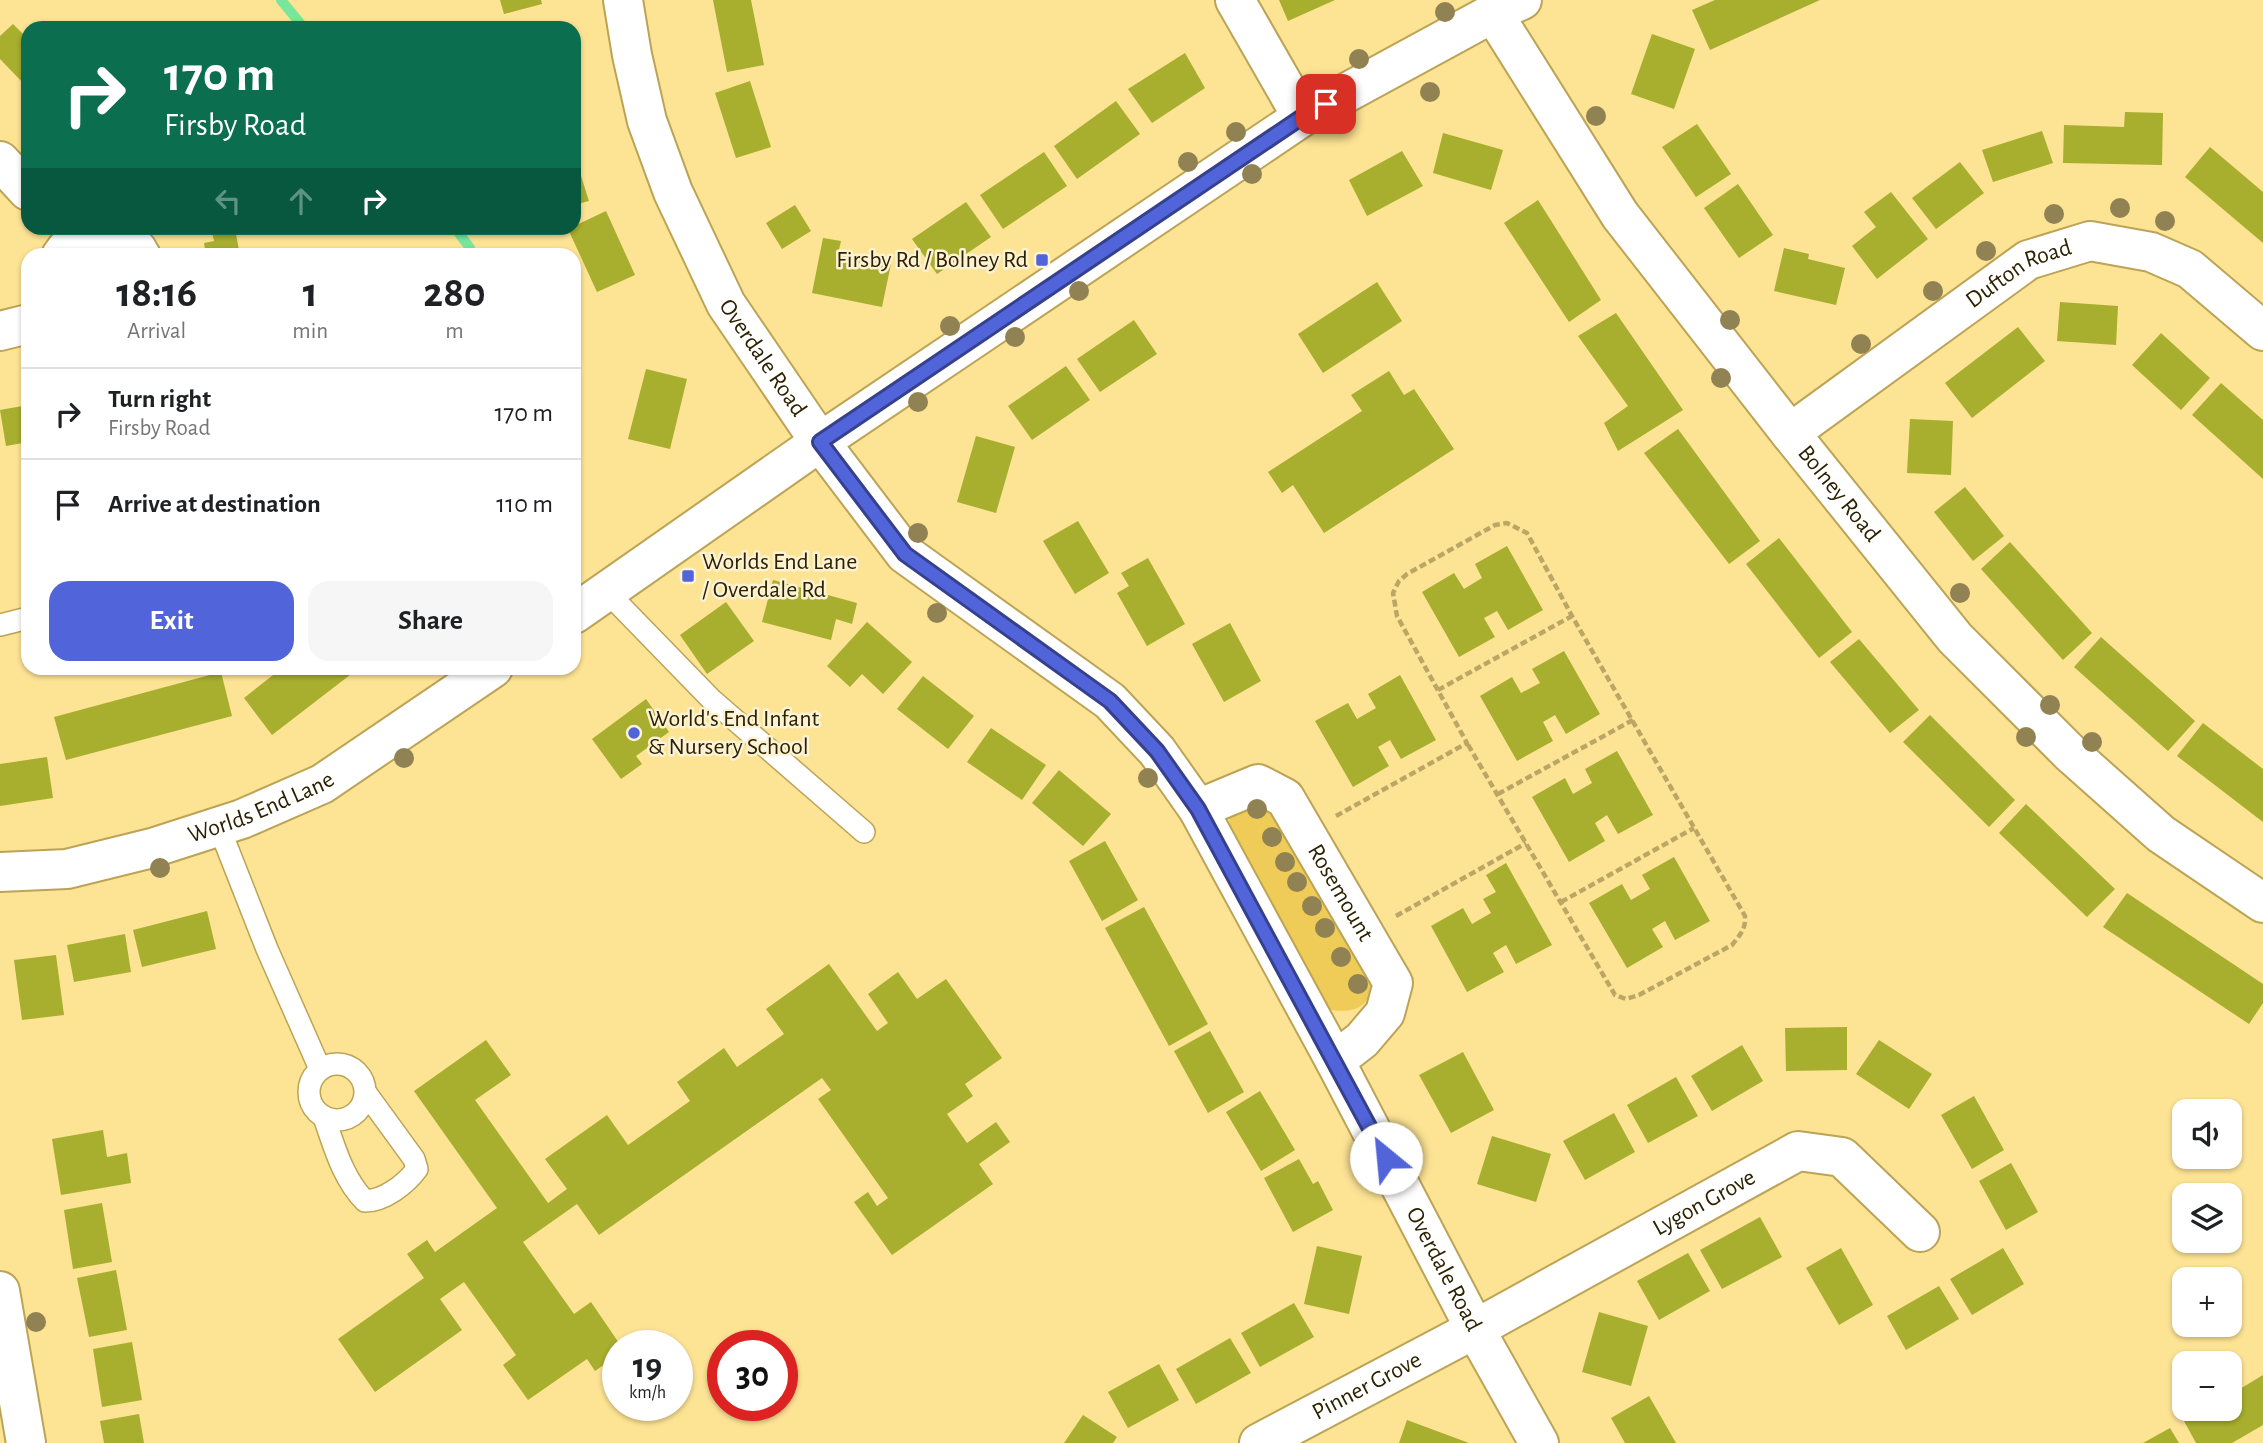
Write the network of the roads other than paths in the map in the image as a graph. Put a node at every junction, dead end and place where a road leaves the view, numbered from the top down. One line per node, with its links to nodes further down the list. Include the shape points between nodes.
1 (623, 0): 13 (street, Overdale Road, via 647,121 673,192 726,304)
2 (1235, 0): 4 (street)
3 (1508, 7): 4 (street); 12 (street, Bolney Road, via 1620,215)
4 (1302, 117): 13 (street)
5 (0, 161): 6 (street)
6 (21, 184)
7 (122, 235): 8 (street)
8 (137, 248)
9 (21, 326): 10 (street)
10 (0, 331)
11 (2263, 331): 12 (street, Dufton Road, via 2190,269 2151,252 2090,241 2028,260)
12 (1790, 433): 23 (street, Bolney Road, via 1955,638 2070,753 2161,834)
13 (820, 442): 14 (street); 19 (street, Overdale Road, via 905,554 1110,701 1157,751)
14 (607, 592): 15 (street); 21 (lane, via 712,700)
15 (581, 609)
16 (21, 620): 17 (lane)
17 (0, 625)
18 (483, 675): 20 (street, Worlds End Lane, via 322,783)
19 (1198, 809): 24 (street, Overdale Road); 24 (street, Rosemount, via 1258,784 1285,798 1393,983 1385,1013 1362,1040)
20 (219, 827): 22 (street, Worlds End Lane, via 67,869); 25 (lane)
21 (864, 832)
22 (0, 872)
23 (2263, 903)
24 (1335, 1061): 30 (street, Overdale Road)
25 (320, 1069): 26 (lane, via 338,1063 355,1069); 27 (lane, via 309,1094 311,1104)
26 (366, 1093): 27 (lane, via 359,1111 351,1116 342,1120); 27 (lane, via 414,1158 417,1169 392,1191 365,1201 355,1191)
27 (324, 1117)
28 (1920, 1233): 30 (street, Lygon Grove, via 1843,1157 1798,1152)
29 (1, 1309): 31 (street)
30 (1475, 1329): 32 (street, Pinner Grove); 33 (street, Overdale Road)
31 (26, 1443)
32 (1259, 1443)
33 (1539, 1443)

